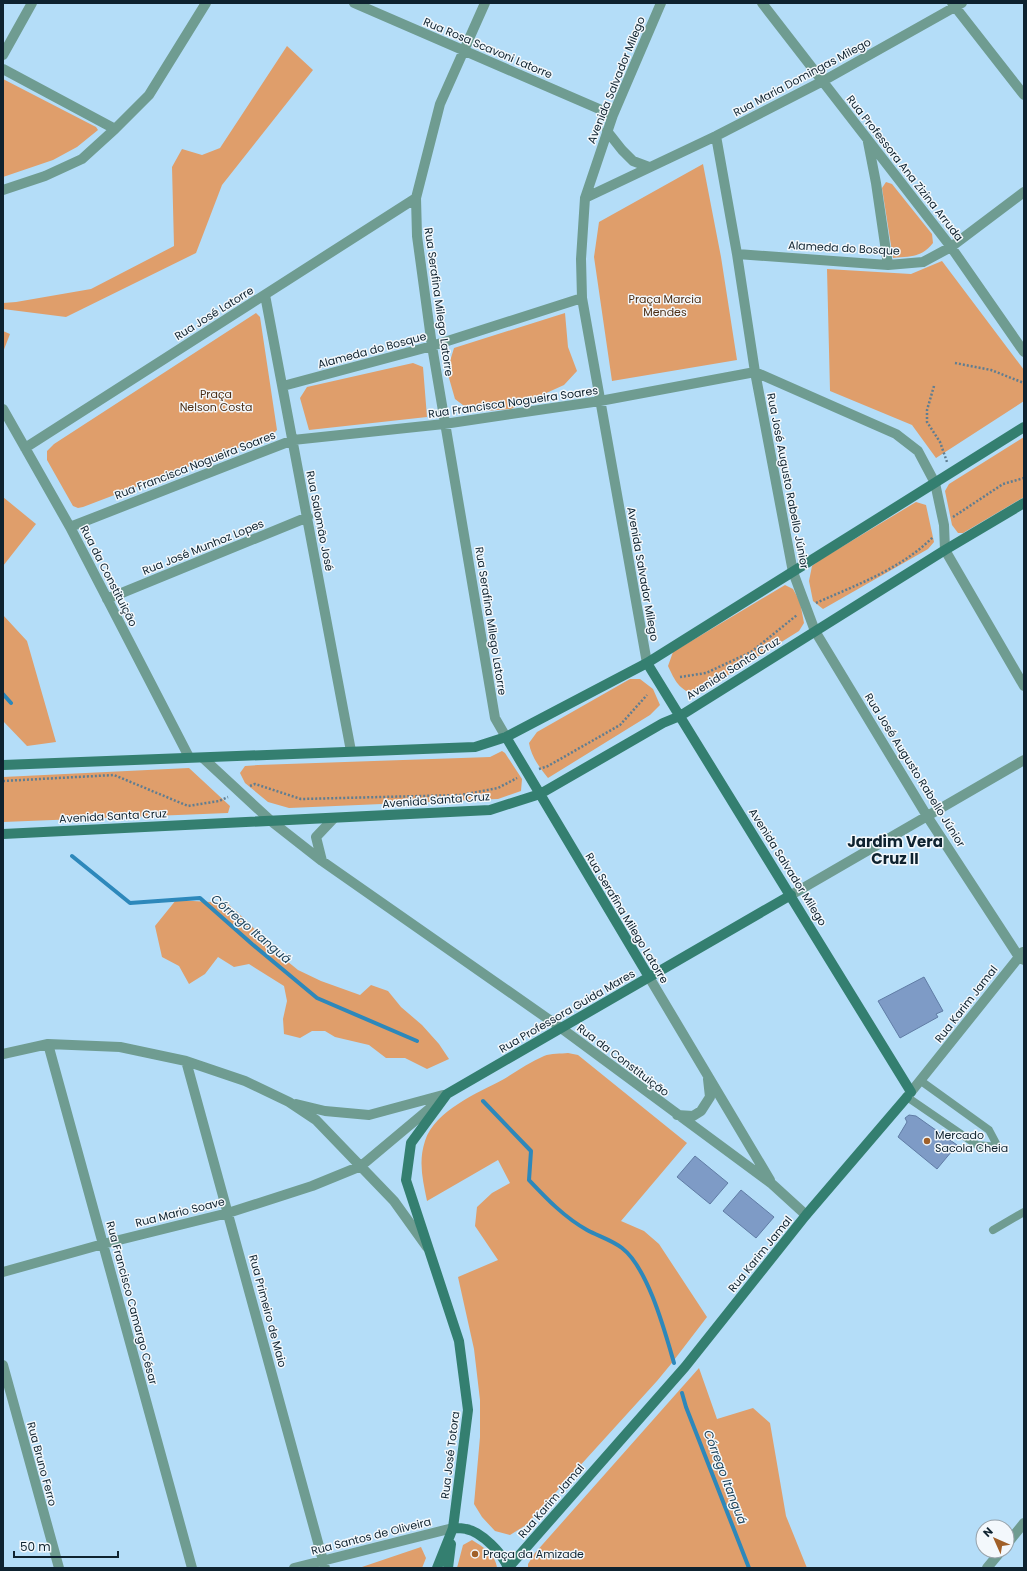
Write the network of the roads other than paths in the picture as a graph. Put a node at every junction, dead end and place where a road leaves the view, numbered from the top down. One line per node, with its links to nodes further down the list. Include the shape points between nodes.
1 (32, 3): 9 (street)
2 (206, 3): 14 (street, via 149,95)
3 (354, 3): 8 (street, Rua Rosa Scavoni Latorre)
4 (485, 3): 8 (street, Rua Serafina Milego Latorre)
5 (660, 3): 13 (street, Avenida Salvador Milego)
6 (762, 3): 11 (street, Rua Professora Ana Zizina Arruda)
7 (956, 4): 11 (street, Rua Maria Domingas Milego); 12 (street)
8 (464, 50): 13 (street, Rua Rosa Scavoni Latorre); 23 (street, Rua Serafina Milego Latorre, via 440,104)
9 (3, 55)
10 (3, 68): 14 (street)
11 (823, 81): 16 (street, Rua Maria Domingas Milego); 17 (street, Rua Professora Ana Zizina Arruda)
12 (1024, 95)
13 (613, 115): 15 (street, Avenida Salvador Milego)
14 (115, 129): 21 (street, via 82,159 45,176)
15 (607, 131): 18 (street, via 634,161); 24 (street, Avenida Salvador Milego)
16 (716, 136): 18 (street, Rua Maria Domingas Milego); 26 (street, Rua José Augusto Rabello Júnior)
17 (867, 139): 19 (street, Rua Professora Ana Zizina Arruda); 20 (street)
18 (649, 168): 24 (street, Rua Maria Domingas Milego)
19 (896, 176): 20 (street, via 886,174); 25 (street, Rua Professora Ana Zizina Arruda)
20 (876, 183): 27 (street)
21 (3, 190)
22 (1024, 192): 25 (street, Alameda do Bosque)
23 (416, 198): 28 (street, Rua José Latorre); 30 (street, Rua Serafina Milego Latorre, via 417,236)
24 (585, 198): 29 (street, Avenida Salvador Milego, via 581,259)
25 (951, 247): 27 (street, Alameda do Bosque, via 923,262); 31 (street, Rua Professora Ana Zizina Arruda)
26 (737, 254): 27 (street, Alameda do Bosque); 32 (street, Rua José Augusto Rabello Júnior)
27 (888, 264)
28 (265, 295): 33 (street, Rua Salomão José); 39 (street, Rua José Latorre)
29 (582, 298): 30 (street, Alameda do Bosque); 34 (street, Avenida Salvador Milego)
30 (432, 346): 33 (street, Alameda do Bosque); 36 (street, Rua Serafina Milego Latorre)
31 (1024, 352)
32 (755, 372): 34 (street, Rua Francisca Nogueira Soares); 40 (street, via 896,434 918,452); 45 (street, Rua José Augusto Rabello Júnior)
33 (283, 386): 38 (street, Rua Salomão José)
34 (600, 401): 36 (street, Rua Francisca Nogueira Soares); 48 (street, Avenida Salvador Milego)
35 (3, 409): 39 (street, Rua da Constituição)
36 (444, 424): 38 (street, Rua Francisca Nogueira Soares); 51 (street, Rua Serafina Milego Latorre, via 495,718)
37 (1024, 427): 40 (main road)
38 (293, 440): 42 (street, Rua Salomão José); 43 (street, Rua Francisca Nogueira Soares)
39 (25, 448): 43 (street, Rua da Constituição)
40 (935, 483): 44 (street, via 944,525); 45 (main road)
41 (1024, 503): 44 (main road, Avenida Santa Cruz)
42 (308, 517): 46 (street, Rua José Munhoz Lopes); 52 (street, Rua Salomão José)
43 (70, 527): 46 (street, Rua da Constituição)
44 (945, 550): 47 (main road, Avenida Santa Cruz); 49 (street)
45 (793, 572): 47 (street, Rua José Augusto Rabello Júnior); 48 (main road)
46 (107, 599): 53 (street, Rua da Constituição)
47 (815, 631): 50 (main road, Avenida Santa Cruz); 58 (street, Rua José Augusto Rabello Júnior)
48 (647, 663): 50 (main road, Avenida Salvador Milego); 51 (main road)
49 (1024, 686)
50 (680, 716): 57 (main road, Avenida Santa Cruz, via 663,722); 63 (main road, Avenida Salvador Milego)
51 (506, 737): 52 (main road, via 475,747); 57 (main road, Rua Serafina Milego Latorre)
52 (351, 752): 54 (main road)
53 (189, 757): 54 (main road); 56 (main road)
54 (203, 758): 60 (street, Rua da Constituição)
55 (1024, 760): 58 (street, Rua Professora Guida Mares)
56 (3, 765)
57 (540, 794): 59 (main road, Avenida Santa Cruz, via 490,810); 65 (main road, Rua Serafina Milego Latorre)
58 (927, 816): 63 (street, Rua Professora Guida Mares); 64 (street, Rua José Augusto Rabello Júnior)
59 (334, 818): 60 (main road, Avenida Santa Cruz); 62 (street, via 316,837)
60 (271, 821): 61 (main road, Avenida Santa Cruz); 62 (street, Rua da Constituição)
61 (3, 834)
62 (322, 861): 66 (street, Rua da Constituição)
63 (791, 895): 65 (main road, Rua Professora Guida Mares); 73 (main road, Avenida Salvador Milego)
64 (1022, 956): 71 (street, Rua Karim Jamal)
65 (649, 977): 66 (main road, Rua Professora Guida Mares); 70 (street, Rua Serafina Milego Latorre)
66 (561, 1028): 72 (main road, Rua Professora Guida Mares); 75 (street, Rua da Constituição)
67 (48, 1044): 68 (street); 69 (street, via 120,1047); 82 (street, Rua Francisco Camargo César)
68 (3, 1054)
69 (186, 1061): 74 (street, via 245,1081); 79 (street, Rua Primeiro de Maio)
70 (707, 1076): 75 (street, via 710,1097 701,1110 693,1116); 77 (street, Rua Serafina Milego Latorre)
71 (921, 1081): 73 (street, Rua Karim Jamal); 73 (lane, via 990,1130 998,1147 977,1145)
72 (447, 1094): 74 (street, via 369,1115 325,1111); 76 (street, Rua Professora Guida Mares); 83 (main road, Rua José Totora, via 411,1143 406,1180)
73 (909, 1095): 80 (main road, Rua Karim Jamal)
74 (289, 1102): 76 (street, Rua José Totora, via 316,1120)
75 (677, 1115): 77 (street, Rua da Constituição)
76 (361, 1166): 79 (street, Rua Mario Soave, via 312,1186); 83 (street, Rua José Totora, via 394,1201)
77 (772, 1184): 80 (street, Rua da Constituição)
78 (1024, 1212): 81 (lane)
79 (228, 1213): 82 (street, Rua Mario Soave); 90 (street, Rua Primeiro de Maio)
80 (806, 1215): 96 (main road, Rua Karim Jamal, via 685,1367)
81 (993, 1230)
82 (103, 1244): 84 (street, Rua Mario Soave); 92 (street, Rua Francisco Camargo César)
83 (429, 1250): 87 (main road, Rua José Totora, via 459,1342 468,1410)
84 (3, 1272)
85 (3, 1365): 91 (street, Rua Bruno Ferro)
86 (1024, 1523): 88 (street)
87 (453, 1528): 90 (street, Rua Santos de Oliveira); 94 (main road, Rua José Totora); 95 (main road); 96 (main road, via 466,1528 493,1545)
88 (1015, 1534)
89 (994, 1559): 97 (street)
90 (324, 1564): 93 (street, Rua Santos de Oliveira)
91 (59, 1568)
92 (192, 1568)
93 (294, 1568)
94 (437, 1568)
95 (448, 1568)
96 (509, 1568)
97 (987, 1568)

